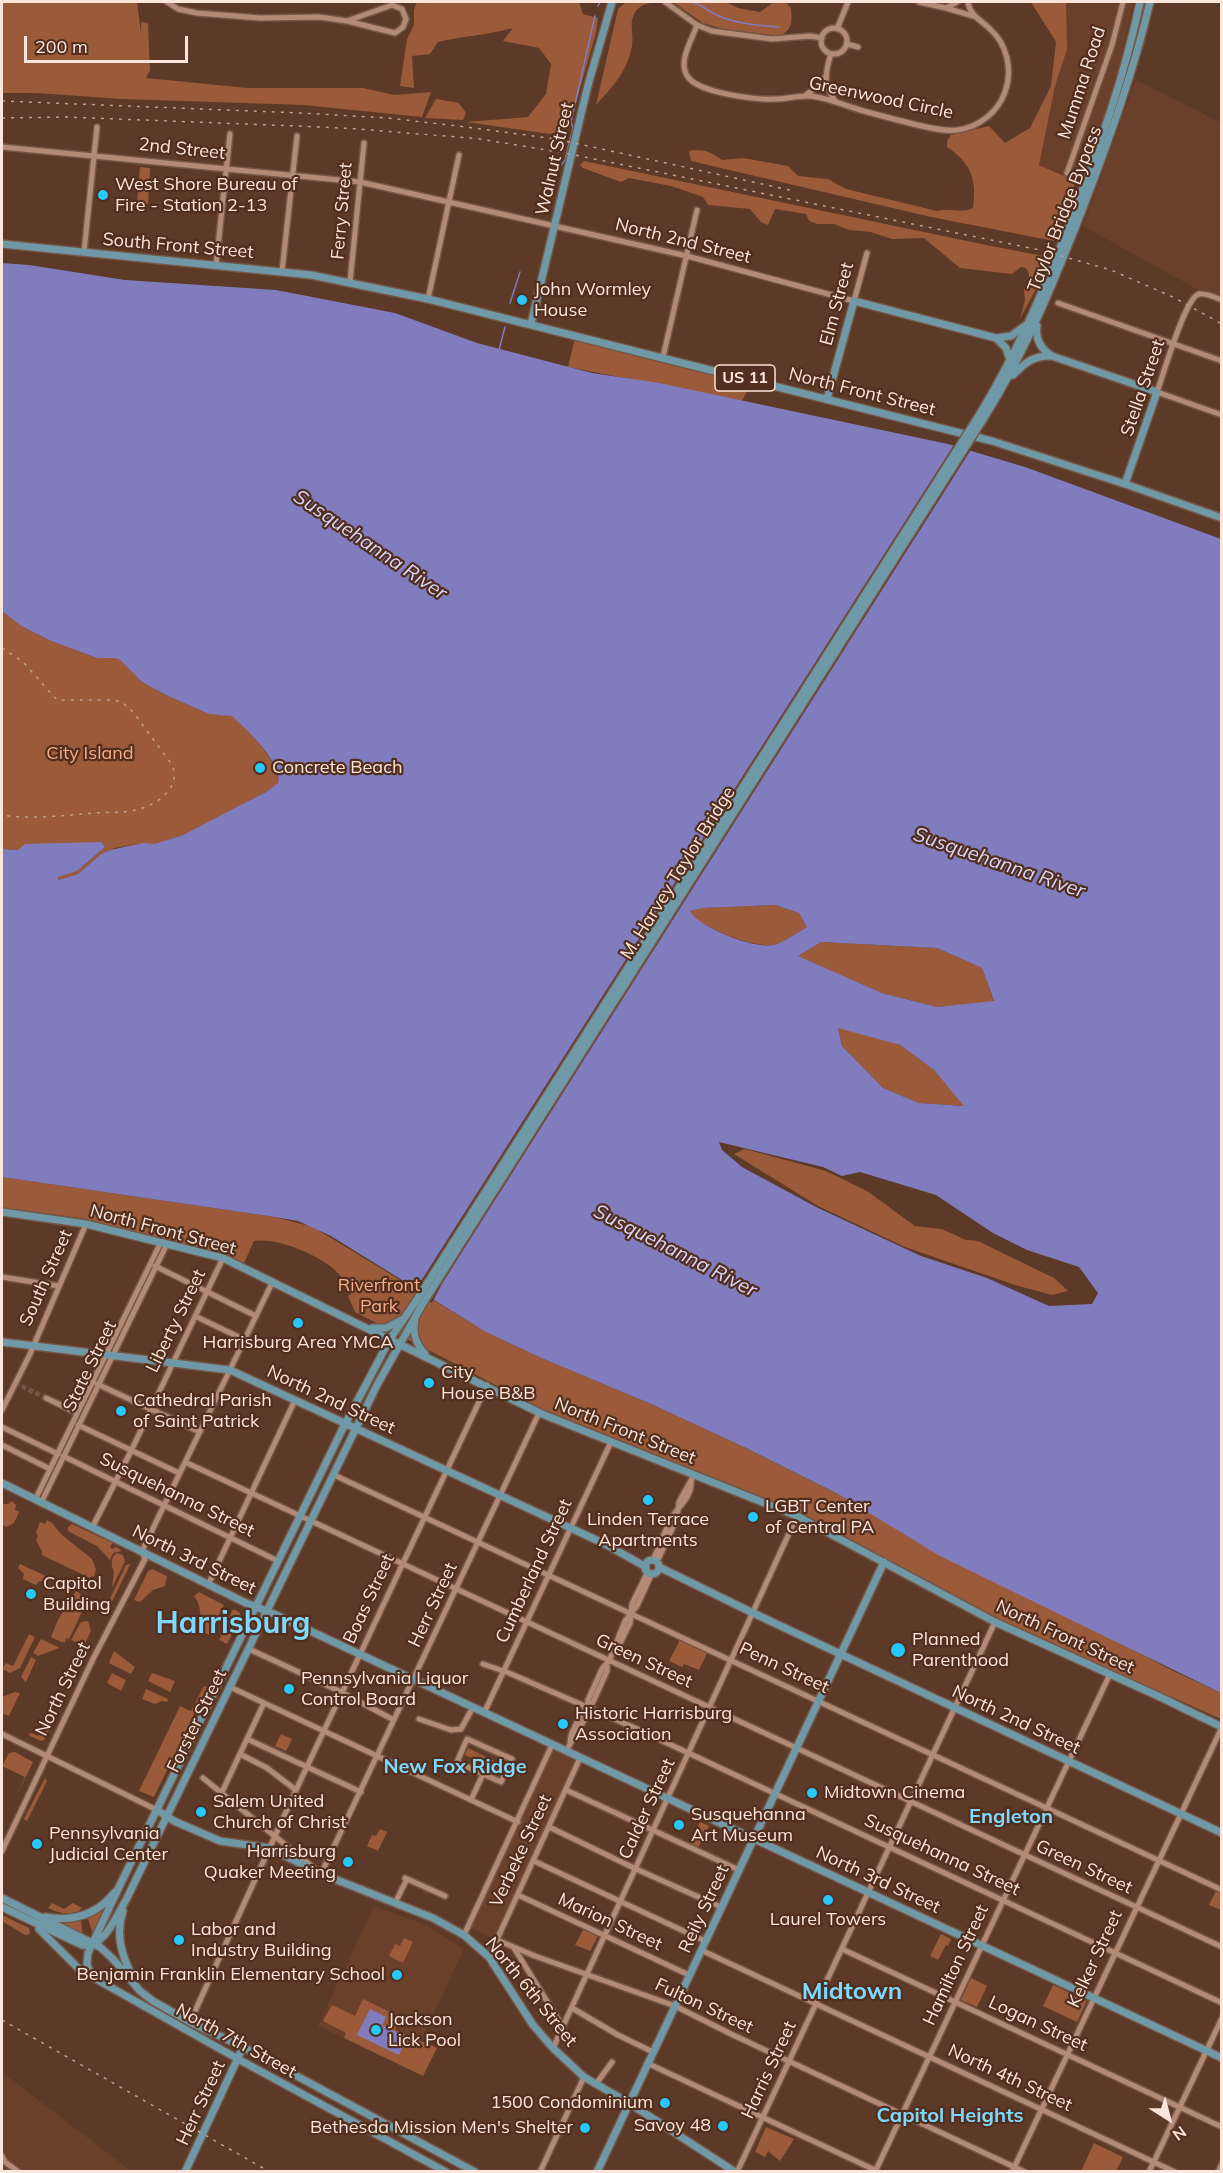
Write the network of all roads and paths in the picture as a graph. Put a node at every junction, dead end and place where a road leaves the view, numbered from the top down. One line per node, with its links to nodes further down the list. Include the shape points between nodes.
1 (167, 2): 15 (street, via 197,13)
2 (612, 2): 38 (main road, Walnut Street)
3 (665, 2): 16 (street)
4 (842, 2): 13 (street)
5 (848, 2): 13 (street)
6 (919, 2): 12 (street)
7 (957, 2): 12 (street)
8 (968, 2): 14 (street, Greenwood Circle)
9 (1123, 2): 33 (street, Mumma Road, via 1112,45)
10 (1140, 2): 50 (main road, Taylor Bridge Bypass, via 1111,115)
11 (1150, 2): 50 (main road, Taylor Bridge Bypass, via 1117,117)
12 (946, 8): 14 (street)
13 (844, 9): 17 (street)
14 (974, 16): 24 (street, Greenwood Circle, via 999,39 1009,68 1003,97 981,121 963,129 941,130)
15 (347, 21): 15 (street, via 392,5 402,9 406,19 395,33)
16 (697, 25): 18 (street, via 757,38); 23 (street, Greenwood Circle, via 684,65 687,76 695,83 706,89 756,98)
17 (837, 29): 18 (street, via 826,32); 19 (street, via 845,34)
18 (822, 38): 21 (street, via 823,46)
19 (847, 44): 20 (street); 21 (street, via 843,51)
20 (858, 47)
21 (831, 54): 22 (street)
22 (826, 77): 23 (street); 24 (street, via 827,89)
23 (805, 96): 24 (street, Greenwood Circle)
24 (836, 102)
25 (97, 127): 31 (street)
26 (230, 134): 32 (street)
27 (297, 136): 34 (street)
28 (364, 143): 35 (street, Ferry Street)
29 (2, 147): 31 (street, 2nd Street)
30 (459, 155): 36 (street)
31 (94, 156): 32 (street, 2nd Street); 40 (street)
32 (227, 168): 34 (street, 2nd Street); 43 (street)
33 (1066, 173)
34 (293, 175): 35 (street, 2nd Street); 44 (street)
35 (360, 182): 36 (street, North 2nd Street); 45 (street, Ferry Street)
36 (449, 202): 38 (street, North 2nd Street); 46 (street)
37 (697, 210): 42 (street)
38 (555, 226): 42 (street, North 2nd Street); 51 (main road, Walnut Street)
39 (2, 244): 40 (main road, South Front Street)
40 (84, 252): 43 (main road, South Front Street)
41 (867, 253): 48 (street, Elm Street)
42 (687, 256): 48 (street, North 2nd Street); 55 (street)
43 (216, 265): 44 (main road, South Front Street)
44 (282, 271): 45 (main road, South Front Street)
45 (350, 282): 46 (main road, North Front Street)
46 (428, 299): 51 (main road, North Front Street)
47 (1221, 300): 53 (street, Stella Street, via 1199,294 1190,302)
48 (854, 301): 52 (main road, North 2nd Street); 60 (main road, Elm Street)
49 (1058, 303): 53 (street)
50 (1035, 319): 52 (main road, via 1016,334); 54 (main road, via 1038,342); 56 (main road, Taylor Bridge Bypass); 58 (main road, Taylor Bridge Bypass)
51 (531, 324): 55 (main road, North Front Street / US 11)
52 (996, 338): 56 (main road, via 1006,348)
53 (1174, 344): 57 (street); 59 (street, Stella Street)
54 (1052, 356): 58 (main road, via 1031,359); 59 (main road)
55 (663, 357): 60 (main road, North Front Street / US 11)
56 (1010, 362): 62 (main road, Taylor Bridge Bypass)
57 (1221, 362)
58 (1006, 383): 62 (main road, Taylor Bridge Bypass)
59 (1157, 393): 61 (street); 63 (main road, Stella Street)
60 (827, 399): 63 (main road, North Front Street / US 11, via 992,441)
61 (1221, 415)
62 (981, 417): 74 (main road, M. Harvey Taylor Bridge, bridge)
63 (1125, 483): 64 (main road, North Front Street / US 11)
64 (1221, 518)
65 (2, 1212): 66 (main road, North Front Street)
66 (86, 1224): 67 (main road, North Front Street); 72 (street, South Street)
67 (164, 1243): 68 (main road, North Front Street); 69 (street, State Street); 85 (street, State Street)
68 (223, 1258): 71 (main road, North Front Street); 73 (street, Liberty Street)
69 (155, 1266): 73 (street); 85 (street, State Street)
70 (2, 1277): 72 (street)
71 (272, 1283): 78 (street, North Street); 79 (main road, North Front Street)
72 (59, 1286): 84 (street, South Street)
73 (207, 1292): 77 (street, Liberty Street); 78 (street)
74 (419, 1303): 75 (main road, M. Harvey Taylor Bridge); 76 (main road, M. Harvey Taylor Bridge)
75 (407, 1314): 79 (main road, via 390,1327); 81 (main road, M. Harvey Taylor Bridge)
76 (416, 1315): 83 (main road, M. Harvey Taylor Bridge); 86 (main road, via 414,1335)
77 (195, 1316): 80 (street); 87 (street, Liberty Street)
78 (256, 1316): 80 (street, North Street)
79 (367, 1328): 81 (main road, North Front Street)
80 (245, 1340): 88 (street, North Street)
81 (390, 1340): 83 (main road, North Front Street); 97 (main road, Forster Street)
82 (2, 1342): 84 (main road, North 2nd Street)
83 (399, 1344): 86 (main road, North Front Street); 100 (main road, Forster Street)
84 (32, 1346): 85 (main road, North 2nd Street); 94 (street, South Street)
85 (108, 1355): 87 (main road, North 2nd Street); 89 (street, State Street); 95 (street, State Street)
86 (428, 1358): 90 (main road, North Front Street)
87 (172, 1363): 88 (main road, North 2nd Street); 93 (street, Liberty Street)
88 (230, 1370): 92 (main road, North 2nd Street); 101 (street, North Street)
89 (98, 1384): 93 (street); 98 (street, State Street)
90 (487, 1385): 96 (main road, North Front Street); 108 (street, Boas Street)
91 (46, 1398): 95 (street)
92 (295, 1400): 97 (main road, North 2nd Street); 114 (street)
93 (151, 1409): 101 (street); 104 (street, Liberty Street)
94 (2, 1410)
95 (77, 1413): 105 (street, State Street)
96 (539, 1413): 102 (main road, North Front Street); 115 (street, Herr Street)
97 (345, 1424): 100 (main road, North 2nd Street); 118 (main road, Forster Street)
98 (78, 1425): 104 (street); 105 (street, State Street)
99 (2, 1427): 105 (street, Susquehanna Street)
100 (356, 1429): 108 (main road, North 2nd Street); 110 (main road, Forster Street)
101 (200, 1432): 106 (street, North Street)
102 (611, 1442): 111 (main road, North Front Street); 123 (street, Cumberland Street)
103 (2, 1445): 107 (street)
104 (131, 1451): 109 (street); 112 (street, Liberty Street)
105 (60, 1455): 107 (street, State Street); 112 (street, Susquehanna Street); 116 (street, State Street)
106 (185, 1462): 109 (street, North Street); 114 (street, Green Street)
107 (50, 1468): 116 (street, State Street)
108 (446, 1471): 115 (main road, North 2nd Street); 120 (street, Boas Street)
109 (179, 1473): 117 (street, North Street)
110 (334, 1475): 120 (street, Penn Street); 121 (main road, Forster Street)
111 (692, 1478): 119 (main road, North Front Street); 130 (street)
112 (115, 1481): 117 (street, Susquehanna Street); 122 (street, Liberty Street)
113 (2, 1483): 116 (main road, North 3rd Street)
114 (251, 1493): 118 (street, Green Street); 124 (street)
115 (501, 1496): 123 (main road, North 2nd Street); 125 (street, Herr Street)
116 (38, 1501): 122 (main road, North 3rd Street)
117 (164, 1505): 124 (street, Susquehanna Street); 126 (street, North Street)
118 (300, 1516): 121 (street, Green Street); 127 (main road, Forster Street)
119 (797, 1516): 128 (main road, North Front Street); 136 (street, Calder Street)
120 (424, 1518): 125 (street, Penn Street); 129 (street, Boas Street)
121 (311, 1521): 129 (street, Green Street); 135 (main road, Forster Street)
122 (93, 1526): 126 (main road, North 3rd Street)
123 (571, 1528): 130 (main road, North 2nd Street); 131 (street, Cumberland Street)
124 (230, 1539): 127 (street, Susquehanna Street); 132 (street)
125 (479, 1542): 131 (street, Penn Street); 133 (street, Herr Street)
126 (141, 1551): 132 (main road, North 3rd Street); 170 (street, North Street, via 145,1559)
127 (278, 1561): 134 (main road, Forster Street)
128 (884, 1563): 139 (main road, North Front Street); 142 (main road, Reily Street)
129 (402, 1564): 133 (street, Green Street); 141 (street, Boas Street)
130 (652, 1567): 136 (main road, North 2nd Street); 137 (street, via 632,1604)
131 (549, 1575): 137 (street, Penn Street); 138 (street, Cumberland Street)
132 (208, 1585): 134 (main road, North 3rd Street)
133 (456, 1589): 138 (street, Green Street); 148 (street, Herr Street)
134 (256, 1607): 135 (main road, North 3rd Street); 186 (main road, Forster Street)
135 (267, 1611): 140 (main road, Forster Street); 141 (main road, North 3rd Street)
136 (753, 1613): 142 (main road, North 2nd Street); 143 (street, Calder Street)
137 (631, 1614): 143 (street, Penn Street); 144 (street)
138 (527, 1622): 144 (street, Green Street); 146 (street, Cumberland Street)
139 (994, 1622): 147 (main road, North Front Street); 155 (street, Harris Street)
140 (249, 1649): 149 (main road, Forster Street); 150 (street)
141 (360, 1654): 148 (main road, North 3rd Street); 150 (street, Boas Street)
142 (841, 1654): 151 (main road, Reily Street); 155 (main road, North 2nd Street)
143 (731, 1661): 151 (street, Penn Street); 156 (street, Calder Street)
144 (608, 1663): 154 (street, via 593,1702); 156 (street, Green Street)
145 (483, 1664): 146 (street, Susquehanna Street)
146 (504, 1671): 154 (street, Susquehanna Street); 157 (street, Cumberland Street)
147 (1110, 1674): 160 (main road, North Front Street); 173 (street, Hamilton Street)
148 (414, 1680): 153 (main road, North 3rd Street); 159 (street, Herr Street)
149 (230, 1687): 152 (street); 188 (main road, Forster Street)
150 (342, 1693): 159 (street); 161 (street, Boas Street)
151 (819, 1701): 166 (main road, Reily Street); 169 (street, Penn Street)
152 (264, 1703): 161 (street); 163 (street)
153 (473, 1707): 157 (main road, North 3rd Street); 158 (street, via 461,1729 451,1730)
154 (587, 1707): 165 (street, via 586,1717); 167 (street, Susquehanna Street)
155 (954, 1707): 169 (street, Harris Street); 173 (main road, North 2nd Street)
156 (710, 1708): 166 (street, Green Street); 167 (street, Calder Street)
157 (484, 1713): 164 (main road, North 3rd Street)
158 (419, 1719)
159 (394, 1720): 171 (street, Herr Street)
160 (1221, 1727): 187 (street, Kelker Street)
161 (323, 1731): 171 (street); 174 (street, Boas Street)
162 (2, 1734): 170 (street)
163 (247, 1739): 168 (street); 174 (street)
164 (552, 1745): 165 (main road, North 3rd Street); 189 (street, Verbeke Street)
165 (568, 1748): 172 (main road, North 3rd Street)
166 (796, 1748): 181 (main road, Reily Street); 184 (street, Green Street)
167 (688, 1753): 181 (street, Susquehanna Street); 182 (street, Calder Street)
168 (240, 1754): 177 (street); 179 (street)
169 (932, 1755): 184 (street, Harris Street); 185 (street, Penn Street)
170 (47, 1756): 186 (street); 197 (street, North Street)
171 (378, 1756): 180 (street, Herr Street); 183 (street)
172 (580, 1758): 178 (street, Verbeke Street); 182 (main road, North 3rd Street)
173 (1069, 1761): 185 (street, Hamilton Street); 187 (main road, North 2nd Street)
174 (306, 1767): 177 (street, Boas Street); 180 (street)
175 (483, 1774): 175 (street, via 457,1762 468,1739 512,1759 501,1782); 183 (street)
176 (203, 1778): 179 (street, North 6th Street)
177 (296, 1790): 193 (street, Boas Street)
178 (566, 1790): 190 (street, Verbeke Street); 191 (street)
179 (222, 1792): 193 (street, North 6th Street)
180 (361, 1792): 203 (street, Herr Street)
181 (775, 1793): 194 (main road, Reily Street); 195 (street, Susquehanna Street)
182 (668, 1799): 191 (street, Calder Street); 194 (main road, North 3rd Street)
183 (471, 1800): 189 (street)
184 (910, 1802): 195 (street, Harris Street); 198 (street, Green Street)
185 (1046, 1808): 198 (street, Hamilton Street); 200 (street, Penn Street)
186 (157, 1810): 188 (main road, North 6th Street); 204 (main road, Forster Street)
187 (1181, 1814): 192 (main road, North 2nd Street); 200 (street, Kelker Street)
188 (167, 1816): 196 (main road, North 6th Street, via 220,1840); 210 (main road, Forster Street)
189 (518, 1822): 219 (street, Verbeke Street)
190 (549, 1827): 199 (street, Verbeke Street); 201 (street)
191 (653, 1830): 201 (street, Calder Street); 202 (street)
192 (1221, 1833)
193 (275, 1836): 196 (street, Boas Street); 203 (street, North 6th Street)
194 (753, 1839): 202 (main road, Reily Street); 206 (main road, North 3rd Street)
195 (889, 1847): 206 (street, Harris Street); 211 (street, Susquehanna Street)
196 (269, 1848): 203 (main road, North 6th Street); 242 (street, Boas Street)
197 (2, 1851)
198 (1024, 1855): 211 (street, Hamilton Street); 216 (street, Green Street)
199 (534, 1861): 207 (street, Verbeke Street); 212 (street)
200 (1158, 1861): 205 (street, Penn Street); 216 (street, Kelker Street)
201 (636, 1869): 212 (street, Calder Street); 215 (street)
202 (739, 1870): 215 (main road, Reily Street)
203 (322, 1874): 213 (main road, North 6th Street)
204 (120, 1885): 217 (main road, via 101,1906 84,1916 63,1919); 223 (main road, Forster Street)
205 (1221, 1890)
206 (868, 1893): 224 (main road, North 3rd Street); 227 (street, Harris Street)
207 (518, 1895): 220 (street, Marion Street); 221 (street, Verbeke Street)
208 (445, 1896): 213 (street, via 406,1878)
209 (2, 1898): 217 (main road)
210 (126, 1900): 223 (main road, Forster Street, via 107,1933); 234 (main road, via 120,1924 121,1949)
211 (1003, 1900): 224 (street, Hamilton Street); 229 (street, Susquehanna Street)
212 (620, 1902): 220 (street, Calder Street); 222 (street)
213 (395, 1903): 219 (main road, North 6th Street)
214 (2, 1907): 218 (main road)
215 (722, 1907): 222 (main road, Reily Street)
216 (1136, 1908): 226 (street, Green Street); 229 (street, Kelker Street)
217 (31, 1912): 223 (main road, North 7th Street)
218 (24, 1918): 223 (main road, via 75,1943); 233 (main road, North 7th Street, via 74,1966)
219 (464, 1935): 230 (main road, North 6th Street)
220 (605, 1936): 231 (street, Calder Street); 232 (street, Marion Street)
221 (497, 1940): 225 (street, Fulton Street); 230 (street, Verbeke Street)
222 (705, 1941): 228 (main road, Reily Street)
223 (93, 1943): 233 (main road, Forster Street, via 87,1959); 234 (main road, North 7th Street, via 113,1959)
224 (981, 1946): 235 (main road, North 3rd Street); 236 (street, Hamilton Street)
225 (513, 1947): 231 (street, Fulton Street); 243 (street)
226 (1221, 1947)
227 (842, 1949): 236 (street, Logan Street); 238 (street, Harris Street)
228 (701, 1950): 232 (main road, Reily Street); 238 (street, North 4th Street)
229 (1115, 1953): 235 (street, Kelker Street); 237 (street, Susquehanna Street)
230 (489, 1957): 245 (main road, North 6th Street, via 533,2025)
231 (587, 1974): 239 (street, Fulton Street); 240 (street, Calder Street)
232 (689, 1975): 239 (main road, Reily Street)
233 (91, 1976): 251 (main road, North 7th Street)
234 (146, 1997): 242 (main road, North 7th Street)
235 (1094, 1998): 246 (main road, North 3rd Street); 248 (street, Kelker Street)
236 (955, 2002): 248 (street, Logan Street); 249 (street, Hamilton Street)
237 (1221, 2003)
238 (817, 2004): 249 (street, North 4th Street); 253 (street, Harris Street)
239 (675, 2006): 247 (main road, Reily Street); 253 (street, Fulton Street)
240 (572, 2008): 243 (street, Calder Street); 247 (street)
241 (1221, 2018): 246 (street)
242 (190, 2022): 244 (main road, North 7th Street)
243 (563, 2027): 245 (street, Calder Street)
244 (243, 2047): 251 (main road, Herr Street); 271 (main road, North 7th Street)
245 (553, 2048): 255 (main road, North 6th Street)
246 (1206, 2050): 250 (main road, North 3rd Street); 258 (street)
247 (653, 2052): 254 (main road, Reily Street)
248 (1067, 2055): 258 (street, Logan Street); 259 (street, Kelker Street)
249 (929, 2056): 259 (street, North 4th Street); 260 (street, Hamilton Street)
250 (1221, 2058)
251 (238, 2059): 269 (main road, Herr Street); 270 (main road, North 7th Street)
252 (612, 2062): 256 (street)
253 (789, 2062): 260 (street, Fulton Street); 261 (street, Harris Street)
254 (647, 2063): 257 (main road, Reily Street); 261 (street)
255 (584, 2077): 256 (main road, North 6th Street); 272 (street)
256 (596, 2084): 257 (main road, North 6th Street)
257 (629, 2103): 273 (main road, Reily Street); 274 (main road, North 6th Street)
258 (1179, 2107): 262 (street, Logan Street); 264 (street)
259 (1041, 2109): 264 (street, North 4th Street); 266 (street, Kelker Street)
260 (902, 2114): 266 (street, Fulton Street); 267 (street, Hamilton Street)
261 (763, 2118): 267 (street); 274 (street, Harris Street)
262 (1221, 2127)
263 (3, 2159): 268 (street)
264 (1154, 2162): 276 (street); 277 (street, North 4th Street)
265 (1221, 2164): 278 (street)
266 (1013, 2169): 275 (street, Fulton Street)
267 (876, 2171)
268 (19, 2172)
269 (185, 2172)
270 (447, 2172)
271 (475, 2172)
272 (540, 2172)
273 (597, 2172)
274 (736, 2172)
275 (1024, 2172)
276 (1149, 2172)
277 (1175, 2172)
278 (1218, 2172)

